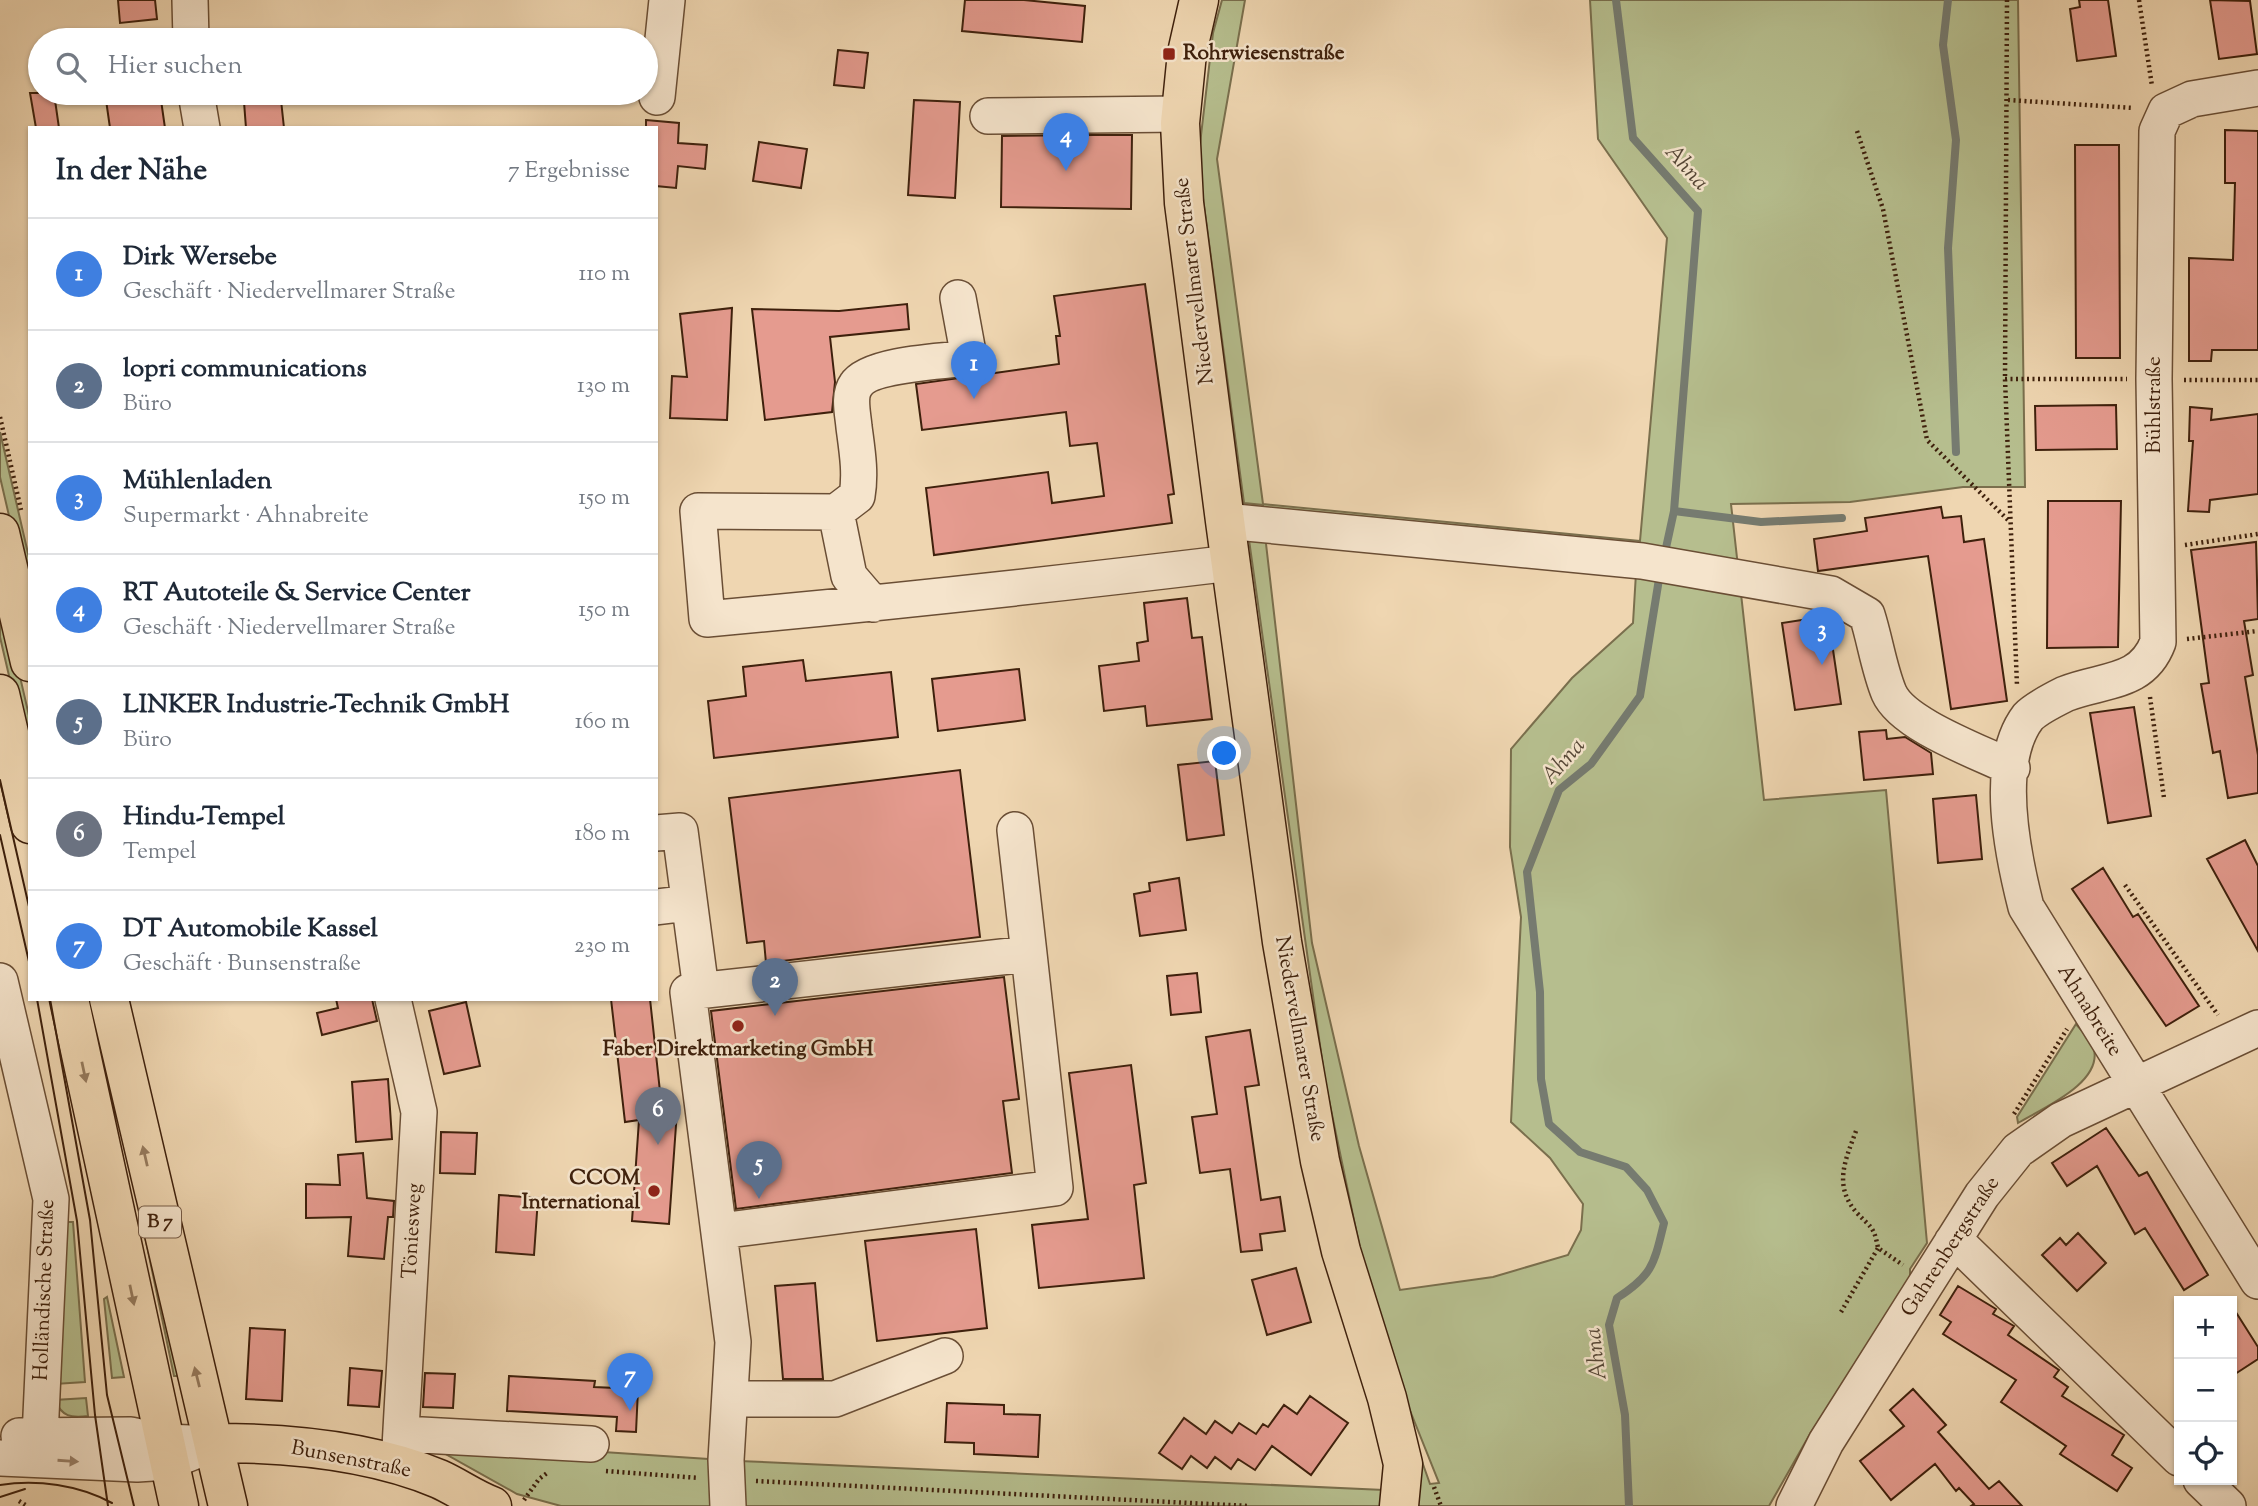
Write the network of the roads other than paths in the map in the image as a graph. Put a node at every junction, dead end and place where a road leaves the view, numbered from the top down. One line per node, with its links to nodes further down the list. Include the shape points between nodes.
1 (190, 0): 4 (street)
2 (667, 0): 5 (street)
3 (1199, 0): 8 (main road, Niedervellmarer Straße, via 1187,53)
4 (191, 28)
5 (658, 87)
6 (2258, 88): 19 (street, Bühlstraße, via 2192,99 2166,111 2157,131 2157,550 2150,656)
7 (198, 105): 10 (street)
8 (1181, 114): 9 (street); 13 (main road, Niedervellmarer Straße, via 1184,202)
9 (988, 116)
10 (202, 126)
11 (958, 298): 12 (street, via 969,358 894,368 863,376 855,386 851,401 860,478 857,496)
12 (836, 512): 16 (street, via 849,576); 16 (street, via 698,511 707,619)
13 (1225, 521): 15 (main road, Niedervellmarer Straße); 20 (street, via 1642,561 1831,594 1867,615 1889,693 1899,708)
14 (12, 527): 17 (main road)
15 (1231, 563): 16 (street); 51 (main road, Niedervellmarer Straße, via 1282,942 1315,1134 1341,1251 1403,1464)
16 (873, 604)
17 (28, 647)
18 (0, 694): 21 (main road)
19 (2029, 716): 20 (street, Ahnabreite, via 2015,744)
20 (2012, 768): 32 (street, Ahnabreite, via 2012,850 2026,907)
21 (28, 815)
22 (1016, 830): 25 (street)
23 (658, 833): 24 (street, via 680,831)
24 (673, 905): 27 (street)
25 (1029, 954): 27 (street); 33 (street, via 1055,1188)
26 (0, 981): 39 (street, Holländische Straße, via 51,1199)
27 (701, 990): 33 (street, via 688,992)
28 (69, 1001): 42 (main road, B 7, one-way to 42)
29 (109, 1001): 40 (main road, B 7, one-way to 29)
30 (393, 1001): 41 (street, Töniesweg, via 419,1112)
31 (2246, 1034): 32 (street, Gahrenbergstraße)
32 (2134, 1084): 34 (street, Gahrenbergstraße, via 2061,1120 2018,1150); 35 (street, Ahnabreite)
33 (720, 1231): 37 (street, via 733,1342)
34 (1952, 1242): 43 (street); 52 (street, Gahrenbergstraße, via 1826,1442)
35 (2258, 1281)
36 (945, 1356): 37 (street, via 835,1399)
37 (730, 1399): 47 (street)
38 (0, 1436): 39 (street)
39 (40, 1437): 42 (street, via 131,1435)
40 (215, 1443): 41 (main road, Bunsenstraße); 42 (street); 50 (main road, B 7)
41 (401, 1450): 44 (street, Bunsenstraße); 48 (main road, Bunsenstraße, via 440,1479)
42 (166, 1452): 45 (street, one-way to 42, via 123,1465); 49 (main road, B 7)
43 (2174, 1453)
44 (594, 1457)
45 (0, 1458)
46 (2206, 1485): 53 (street)
47 (727, 1493)
48 (494, 1503)
49 (179, 1506)
50 (228, 1506)
51 (1399, 1506)
52 (1794, 1506)
53 (2228, 1506)

